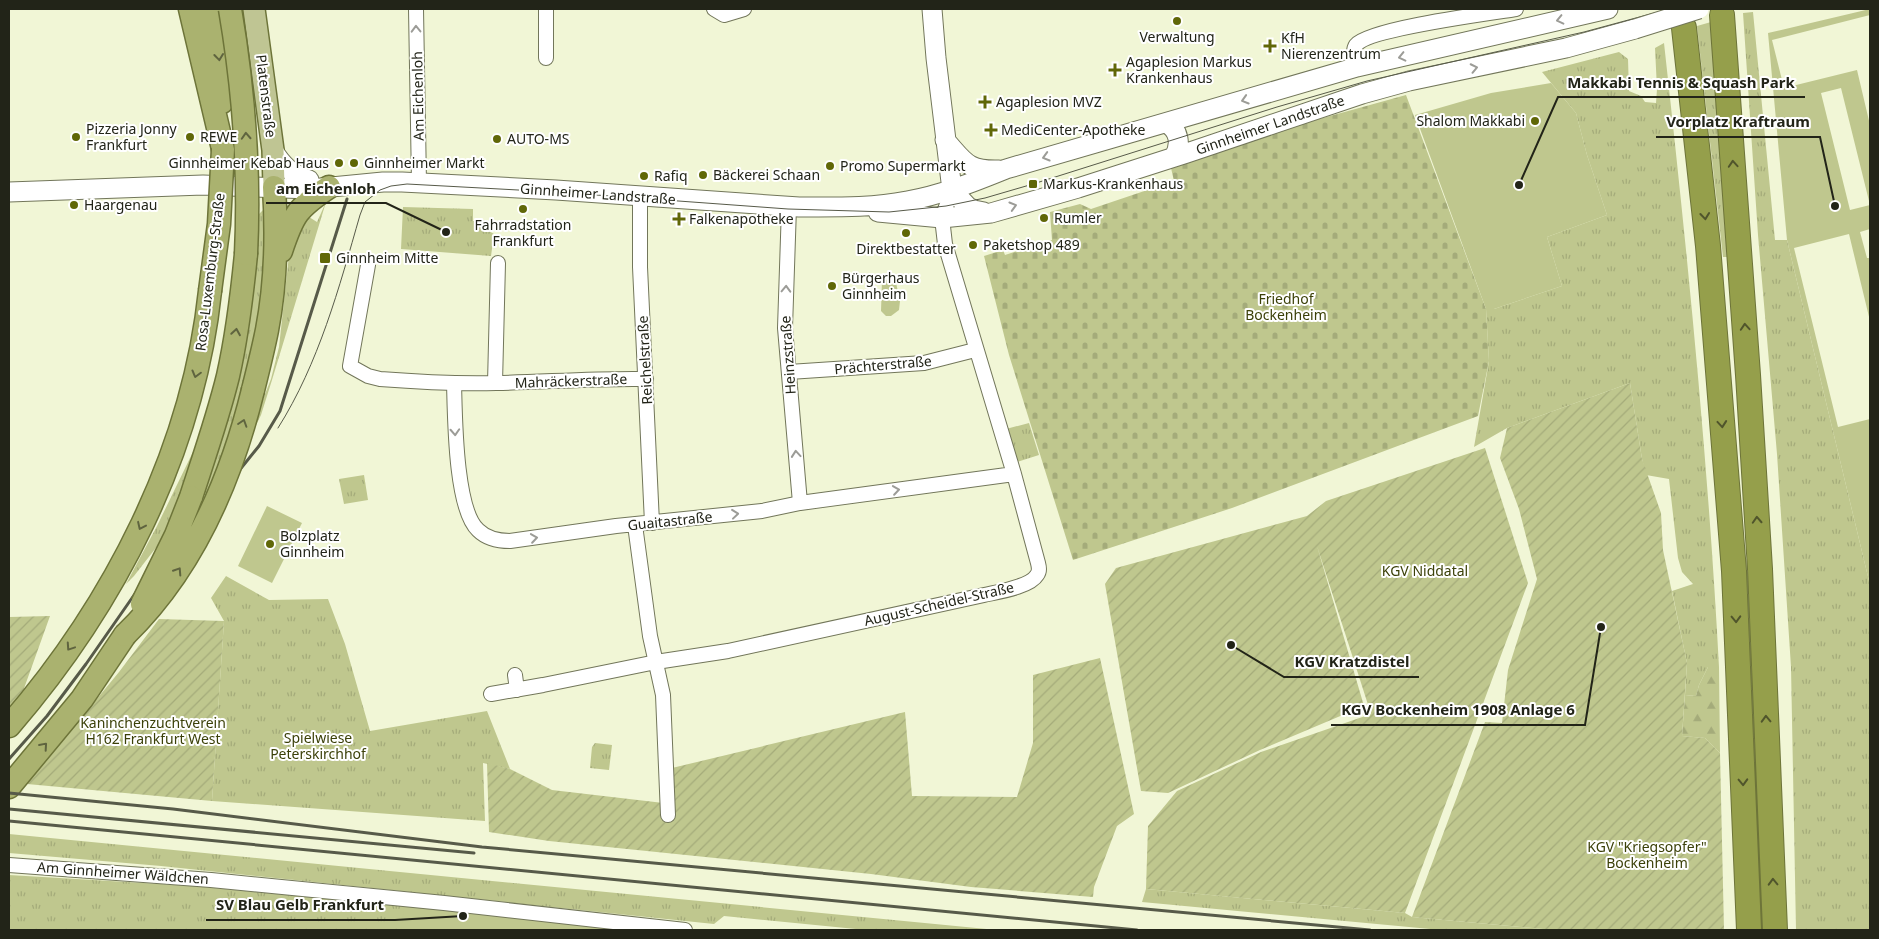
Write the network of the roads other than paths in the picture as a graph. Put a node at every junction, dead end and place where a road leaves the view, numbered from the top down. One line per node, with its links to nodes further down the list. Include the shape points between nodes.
1 (190, 9): 19 (highway)
2 (212, 9): 19 (highway, Rosa-Luxemburg-Straße, one-way to 19, via 220,71)
3 (230, 9): 47 (highway, Rosa-Luxemburg-Straße, one-way to 3, bridge, via 191,497 211,437 234,345 246,254 248,194 245,120)
4 (254, 9): 20 (main road, Platenstraße)
5 (416, 9): 24 (street, Am Eichenloh, one-way to 5)
6 (546, 9): 15 (street)
7 (714, 9): 8 (street, via 724,15)
8 (744, 9)
9 (932, 9): 18 (main road)
10 (1516, 9): 16 (street, via 1372,35 1354,48)
11 (1608, 9): 16 (main road, Ginnheimer Landstraße, one-way to 16)
12 (1699, 9): 21 (main road, Ginnheimer Landstraße, one-way to 12, bridge, via 1362,94 1566,48)
13 (1722, 15): 58 (highway, one-way to 13, via 1760,569)
14 (1684, 28): 57 (highway, one-way to 57, via 1708,246 1734,571)
15 (546, 58)
16 (1357, 67): 17 (main road, Ginnheimer Landstraße, one-way to 17)
17 (1166, 123): 21 (main road, via 1174,128 1179,139); 22 (main road, Ginnheimer Landstraße, one-way to 22)
18 (945, 140): 22 (main road, via 974,168); 28 (main road)
19 (223, 148): 52 (highway, Rosa-Luxemburg-Straße, one-way to 52, bridge, via 219,224 206,332 172,452 135,539 97,607 59,664)
20 (273, 150): 25 (main road, via 284,166); 26 (main road, Platenstraße)
21 (1174, 157): 33 (main road, Ginnheimer Landstraße, one-way to 21)
22 (1006, 169): 28 (main road, Ginnheimer Landstraße)
23 (9, 179): 27 (main road, Ginnheimer Landstraße)
24 (419, 182): 25 (main road, Ginnheimer Landstraße); 30 (main road, Ginnheimer Landstraße)
25 (319, 184): 26 (main road, Ginnheimer Landstraße, via 303,189); 37 (highway, via 287,232)
26 (270, 185): 27 (main road, Ginnheimer Landstraße); 37 (highway, via 276,210)
27 (52, 190): 29 (main road, Ginnheimer Landstraße)
28 (952, 190): 32 (main road, Ginnheimer Landstraße, via 901,202); 33 (main road, via 974,210); 34 (street, August-Scheidel-Straße)
29 (9, 192)
30 (640, 197): 31 (main road, Ginnheimer Landstraße); 40 (street, Reichelstraße)
31 (788, 206): 32 (main road, Ginnheimer Landstraße); 39 (street, Heinzstraße, one-way to 31, via 785,328)
32 (840, 207): 34 (main road, Ginnheimer Landstraße)
33 (991, 212): 34 (main road, Ginnheimer Landstraße)
34 (942, 218): 38 (street, August-Scheidel-Straße, via 947,254)
35 (498, 263): 42 (street, Mahräckerstraße)
36 (368, 265): 41 (street, Mahräckerstraße, via 350,366 380,379)
37 (274, 271): 47 (highway, one-way to 37, bridge, via 169,585 196,542 218,497 250,400 267,329)
38 (975, 350): 39 (street, Prächterstraße, via 924,363); 43 (street, August-Scheidel-Straße)
39 (789, 372): 44 (street, Heinzstraße, one-way to 39)
40 (646, 380): 42 (street, Mahräckerstraße); 45 (street, Reichelstraße)
41 (454, 383): 42 (street, Mahräckerstraße); 46 (street, Guaitastraße, one-way to 46, via 455,434 463,495 467,514 478,530 491,539 510,541)
42 (495, 383)
43 (1014, 474): 44 (street, Guaitastraße, one-way to 43); 48 (street, August-Scheidel-Straße, via 1039,570 1035,578 1024,584 728,651)
44 (800, 503): 45 (street, Guaitastraße, one-way to 44, via 762,511)
45 (652, 523): 46 (street, Guaitastraße)
46 (635, 525): 48 (street)
47 (125, 635): 53 (highway, Rosa-Luxemburg-Straße, one-way to 47, via 60,728)
48 (656, 662): 50 (street); 54 (street, via 663,695)
49 (515, 675): 50 (street)
50 (517, 690): 51 (street)
51 (491, 694)
52 (9, 726)
53 (9, 787)
54 (668, 815)
55 (9, 865): 56 (street, Am Ginnheimer Wäldchen, via 211,880)
56 (685, 930)
57 (1749, 930)
58 (1775, 930)

